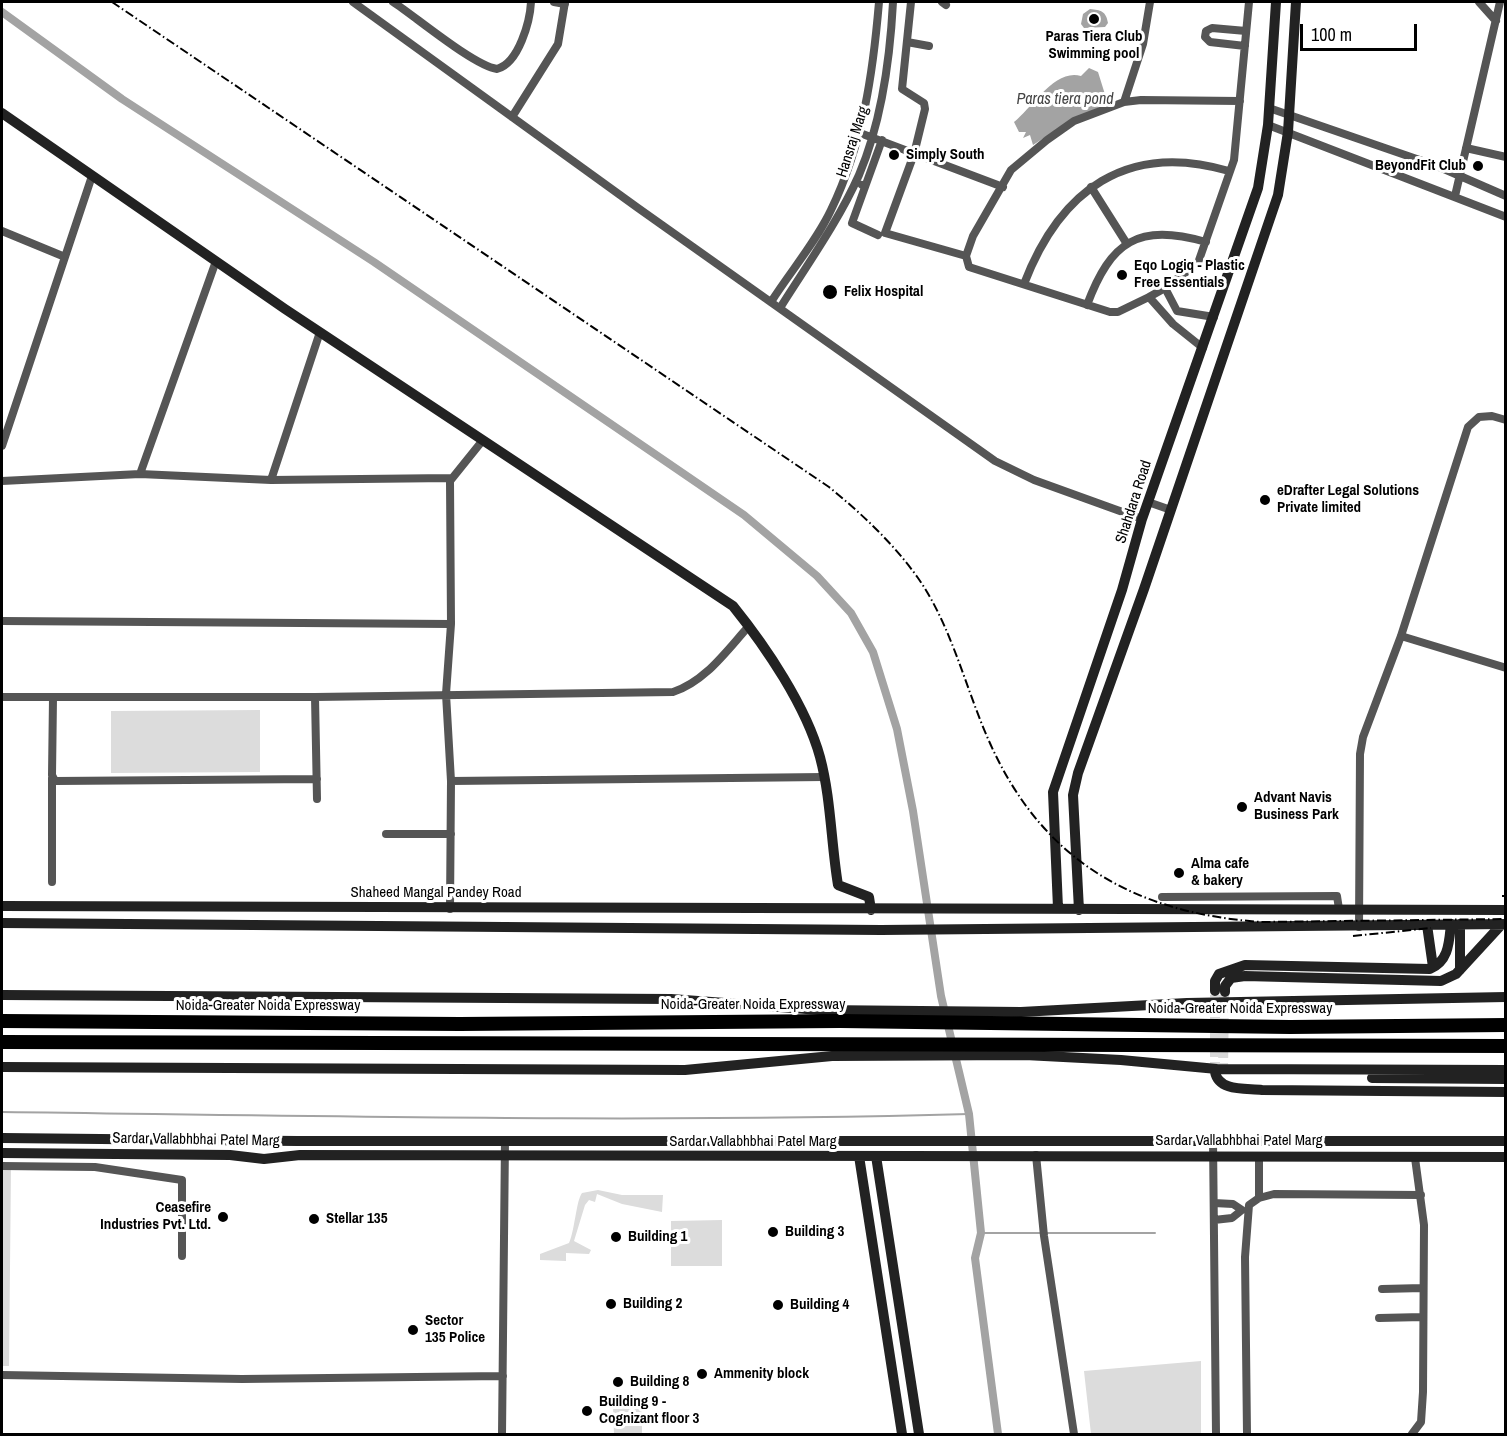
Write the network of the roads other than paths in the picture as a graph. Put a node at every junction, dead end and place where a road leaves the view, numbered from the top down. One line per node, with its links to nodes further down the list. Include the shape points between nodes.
1 (369, 2): 15 (street)
2 (393, 2): 3 (street, via 463,51 497,69 506,64 525,36)
3 (531, 2)
4 (554, 2): 14 (street)
5 (879, 2): 29 (street, Hansraj Marg, via 873,70)
6 (893, 2): 30 (street, Hansraj Marg, via 889,68)
7 (911, 2): 18 (street)
8 (1150, 2): 22 (street, via 1143,44)
9 (1249, 2): 17 (street)
10 (1276, 2): 23 (street, Shahdara Road)
11 (1296, 2): 25 (street)
12 (1479, 2): 16 (street)
13 (1500, 2): 16 (street)
14 (565, 3): 26 (street, via 558,44)
15 (358, 4): 26 (street)
16 (1496, 21): 32 (street)
17 (1246, 31): 20 (street); 20 (street, via 1212,28 1204,37 1210,42)
18 (907, 42): 19 (street); 33 (street, via 902,90 924,103 925,110)
19 (929, 46)
20 (1245, 46): 21 (street)
21 (1240, 101): 22 (street); 35 (street)
22 (1125, 102): 40 (street, via 1074,121 1016,165)
23 (1269, 108): 25 (street); 27 (street, Shahdara Road)
24 (2, 113): 36 (street)
25 (1289, 115): 28 (street); 37 (street)
26 (512, 117): 55 (street)
27 (1268, 125): 28 (street); 58 (street, Shahdara Road, via 1258,188)
28 (1288, 132): 42 (street); 69 (street, via 1278,195)
29 (860, 133): 30 (street); 55 (street, Hansraj Marg, via 831,211)
30 (871, 136): 31 (street); 38 (street, Hansraj Marg)
31 (882, 140): 33 (street); 39 (street)
32 (1466, 148): 34 (street); 37 (street)
33 (914, 154): 40 (street); 49 (street, via 885,233)
34 (1506, 157)
35 (1229, 171): 41 (street, via 1158,162 1112,174); 47 (street)
36 (92, 176): 50 (street); 51 (street)
37 (1459, 177): 42 (street); 43 (street)
38 (855, 183): 39 (street); 57 (street, Hansraj Marg)
39 (865, 186): 46 (street, via 852,223)
40 (1003, 187): 49 (street, via 977,229)
41 (1091, 187): 48 (street); 52 (street, via 1070,204 1049,231)
42 (1455, 196): 44 (street)
43 (1506, 196)
44 (1506, 217)
45 (2, 231): 50 (street)
46 (878, 235)
47 (1206, 242): 48 (street, via 1155,234); 53 (street, via 1196,266)
48 (1127, 244): 56 (street, via 1103,268)
49 (966, 256): 52 (street, via 969,267)
50 (65, 257): 63 (street)
51 (216, 261): 59 (street); 64 (street)
52 (1024, 284): 56 (street)
53 (1165, 288): 54 (street); 58 (street, via 1177,311)
54 (1149, 297): 56 (street, via 1114,312); 60 (street, via 1173,324)
55 (771, 302): 57 (street)
56 (1087, 305)
57 (780, 308): 70 (street, via 1001,465)
58 (1214, 317): 60 (street, Shahdara Road)
59 (320, 332): 62 (street); 66 (street)
60 (1203, 348): 68 (street, Shahdara Road)
61 (1506, 420): 74 (street, via 1479,417 1468,428)
62 (483, 440): 65 (street); 73 (street, via 733,606)
63 (2, 446)
64 (140, 474): 66 (street); 67 (street)
65 (451, 478): 66 (street); 72 (street)
66 (271, 480)
67 (2, 481)
68 (1148, 502): 69 (street); 70 (street, Shahdara Road)
69 (1171, 510): 96 (street, via 1078,773 1074,795)
70 (1142, 519): 90 (street, Shahdara Road, via 1053,792)
71 (2, 621): 72 (street)
72 (451, 624): 76 (street)
73 (749, 626): 76 (street, via 705,673 673,692); 80 (street, via 764,644 798,705 820,755)
74 (1401, 636): 75 (street); 94 (street, via 1361,746)
75 (1506, 668)
76 (446, 694): 77 (street); 83 (street)
77 (315, 697): 79 (street); 82 (street)
78 (2, 698): 79 (street)
79 (53, 698): 81 (street)
80 (824, 777): 83 (street); 95 (street, via 838,885 869,897)
81 (52, 778): 82 (street, via 58,782); 87 (street)
82 (317, 779): 84 (street)
83 (451, 781): 86 (street)
84 (317, 799)
85 (386, 834): 86 (street)
86 (451, 834): 91 (street)
87 (52, 882)
88 (1162, 897): 93 (street, via 1336,896)
89 (2, 906): 91 (street, Shaheed Mangal Pandey Road)
90 (1058, 908): 95 (street, Shaheed Mangal Pandey Road); 96 (street, Shaheed Mangal Pandey Road)
91 (450, 909): 92 (street, Shaheed Mangal Pandey Road)
92 (753, 909): 95 (street, Shaheed Mangal Pandey Road); 103 (street)
93 (1339, 909): 94 (street, Shaheed Mangal Pandey Road); 96 (street, Shaheed Mangal Pandey Road)
94 (1359, 909): 97 (street, Shaheed Mangal Pandey Road); 102 (street)
95 (875, 910)
96 (1079, 910)
97 (1506, 910)
98 (2, 923): 103 (street)
99 (1455, 924): 100 (street); 101 (street); 104 (street, via 1444,959); 105 (street)
100 (1504, 924): 105 (street)
101 (1427, 925): 102 (street); 104 (street)
102 (1359, 927): 103 (street)
103 (752, 929)
104 (1433, 968): 105 (street, via 1245,965 1219,974 1215,981 1220,991 1231,978 1245,976 1441,981)
105 (1460, 970)
106 (2, 995): 108 (street, via 671,999)
107 (1506, 997): 109 (street, via 1187,1003)
108 (881, 1016): 109 (highway, Noida-Greater Noida Expressway); 110 (highway, Noida-Greater Noida Expressway, via 460,1024)
109 (1021, 1018): 111 (highway, Noida-Greater Noida Expressway, via 1290,1027)
110 (2, 1021)
111 (1506, 1025)
112 (2, 1042): 114 (highway)
113 (1506, 1046): 115 (highway)
114 (886, 1050): 115 (highway); 116 (street, via 684,1070)
115 (1024, 1050): 117 (street, via 1217,1069)
116 (2, 1067)
117 (1506, 1070)
118 (1506, 1079): 119 (street, via 1219,1073 1216,1078 1226,1087 1262,1090)
119 (1506, 1092)
120 (2, 1138): 122 (street, Sardar Vallabhbhai Patel Marg)
121 (1213, 1139): 122 (street, Sardar Vallabhbhai Patel Marg); 123 (street, Sardar Vallabhbhai Patel Marg); 127 (street)
122 (505, 1140): 125 (street)
123 (1506, 1141)
124 (2, 1153): 125 (street, Sardar Vallabhbhai Patel Marg, via 230,1155 264,1159 300,1155)
125 (504, 1155): 128 (street, Sardar Vallabhbhai Patel Marg); 145 (street)
126 (1034, 1155): 127 (street, Sardar Vallabhbhai Patel Marg); 129 (street, Sardar Vallabhbhai Patel Marg); 149 (street)
127 (1214, 1155): 130 (street, Sardar Vallabhbhai Patel Marg); 136 (street)
128 (859, 1156): 129 (street, Sardar Vallabhbhai Patel Marg); 147 (street)
129 (876, 1156): 148 (street)
130 (1259, 1156): 132 (street, Sardar Vallabhbhai Patel Marg); 135 (street)
131 (1506, 1157): 132 (street, Sardar Vallabhbhai Patel Marg)
132 (1415, 1158): 134 (street)
133 (2, 1166): 139 (street, via 95,1167 182,1180)
134 (1421, 1195): 135 (street, via 1324,1192); 140 (street)
135 (1259, 1198): 137 (street)
136 (1214, 1203): 137 (street, via 1233,1204); 138 (street)
137 (1244, 1210): 138 (street, via 1232,1218); 151 (street)
138 (1214, 1220): 150 (street)
139 (182, 1256)
140 (1423, 1288): 141 (street); 142 (street)
141 (1382, 1289)
142 (1423, 1317): 143 (street); 152 (street, via 1421,1422)
143 (1380, 1318)
144 (2, 1375): 145 (street, via 231,1379)
145 (503, 1376): 146 (street)
146 (502, 1434)
147 (902, 1434)
148 (919, 1434)
149 (1074, 1434)
150 (1216, 1434)
151 (1247, 1434)
152 (1412, 1434)

